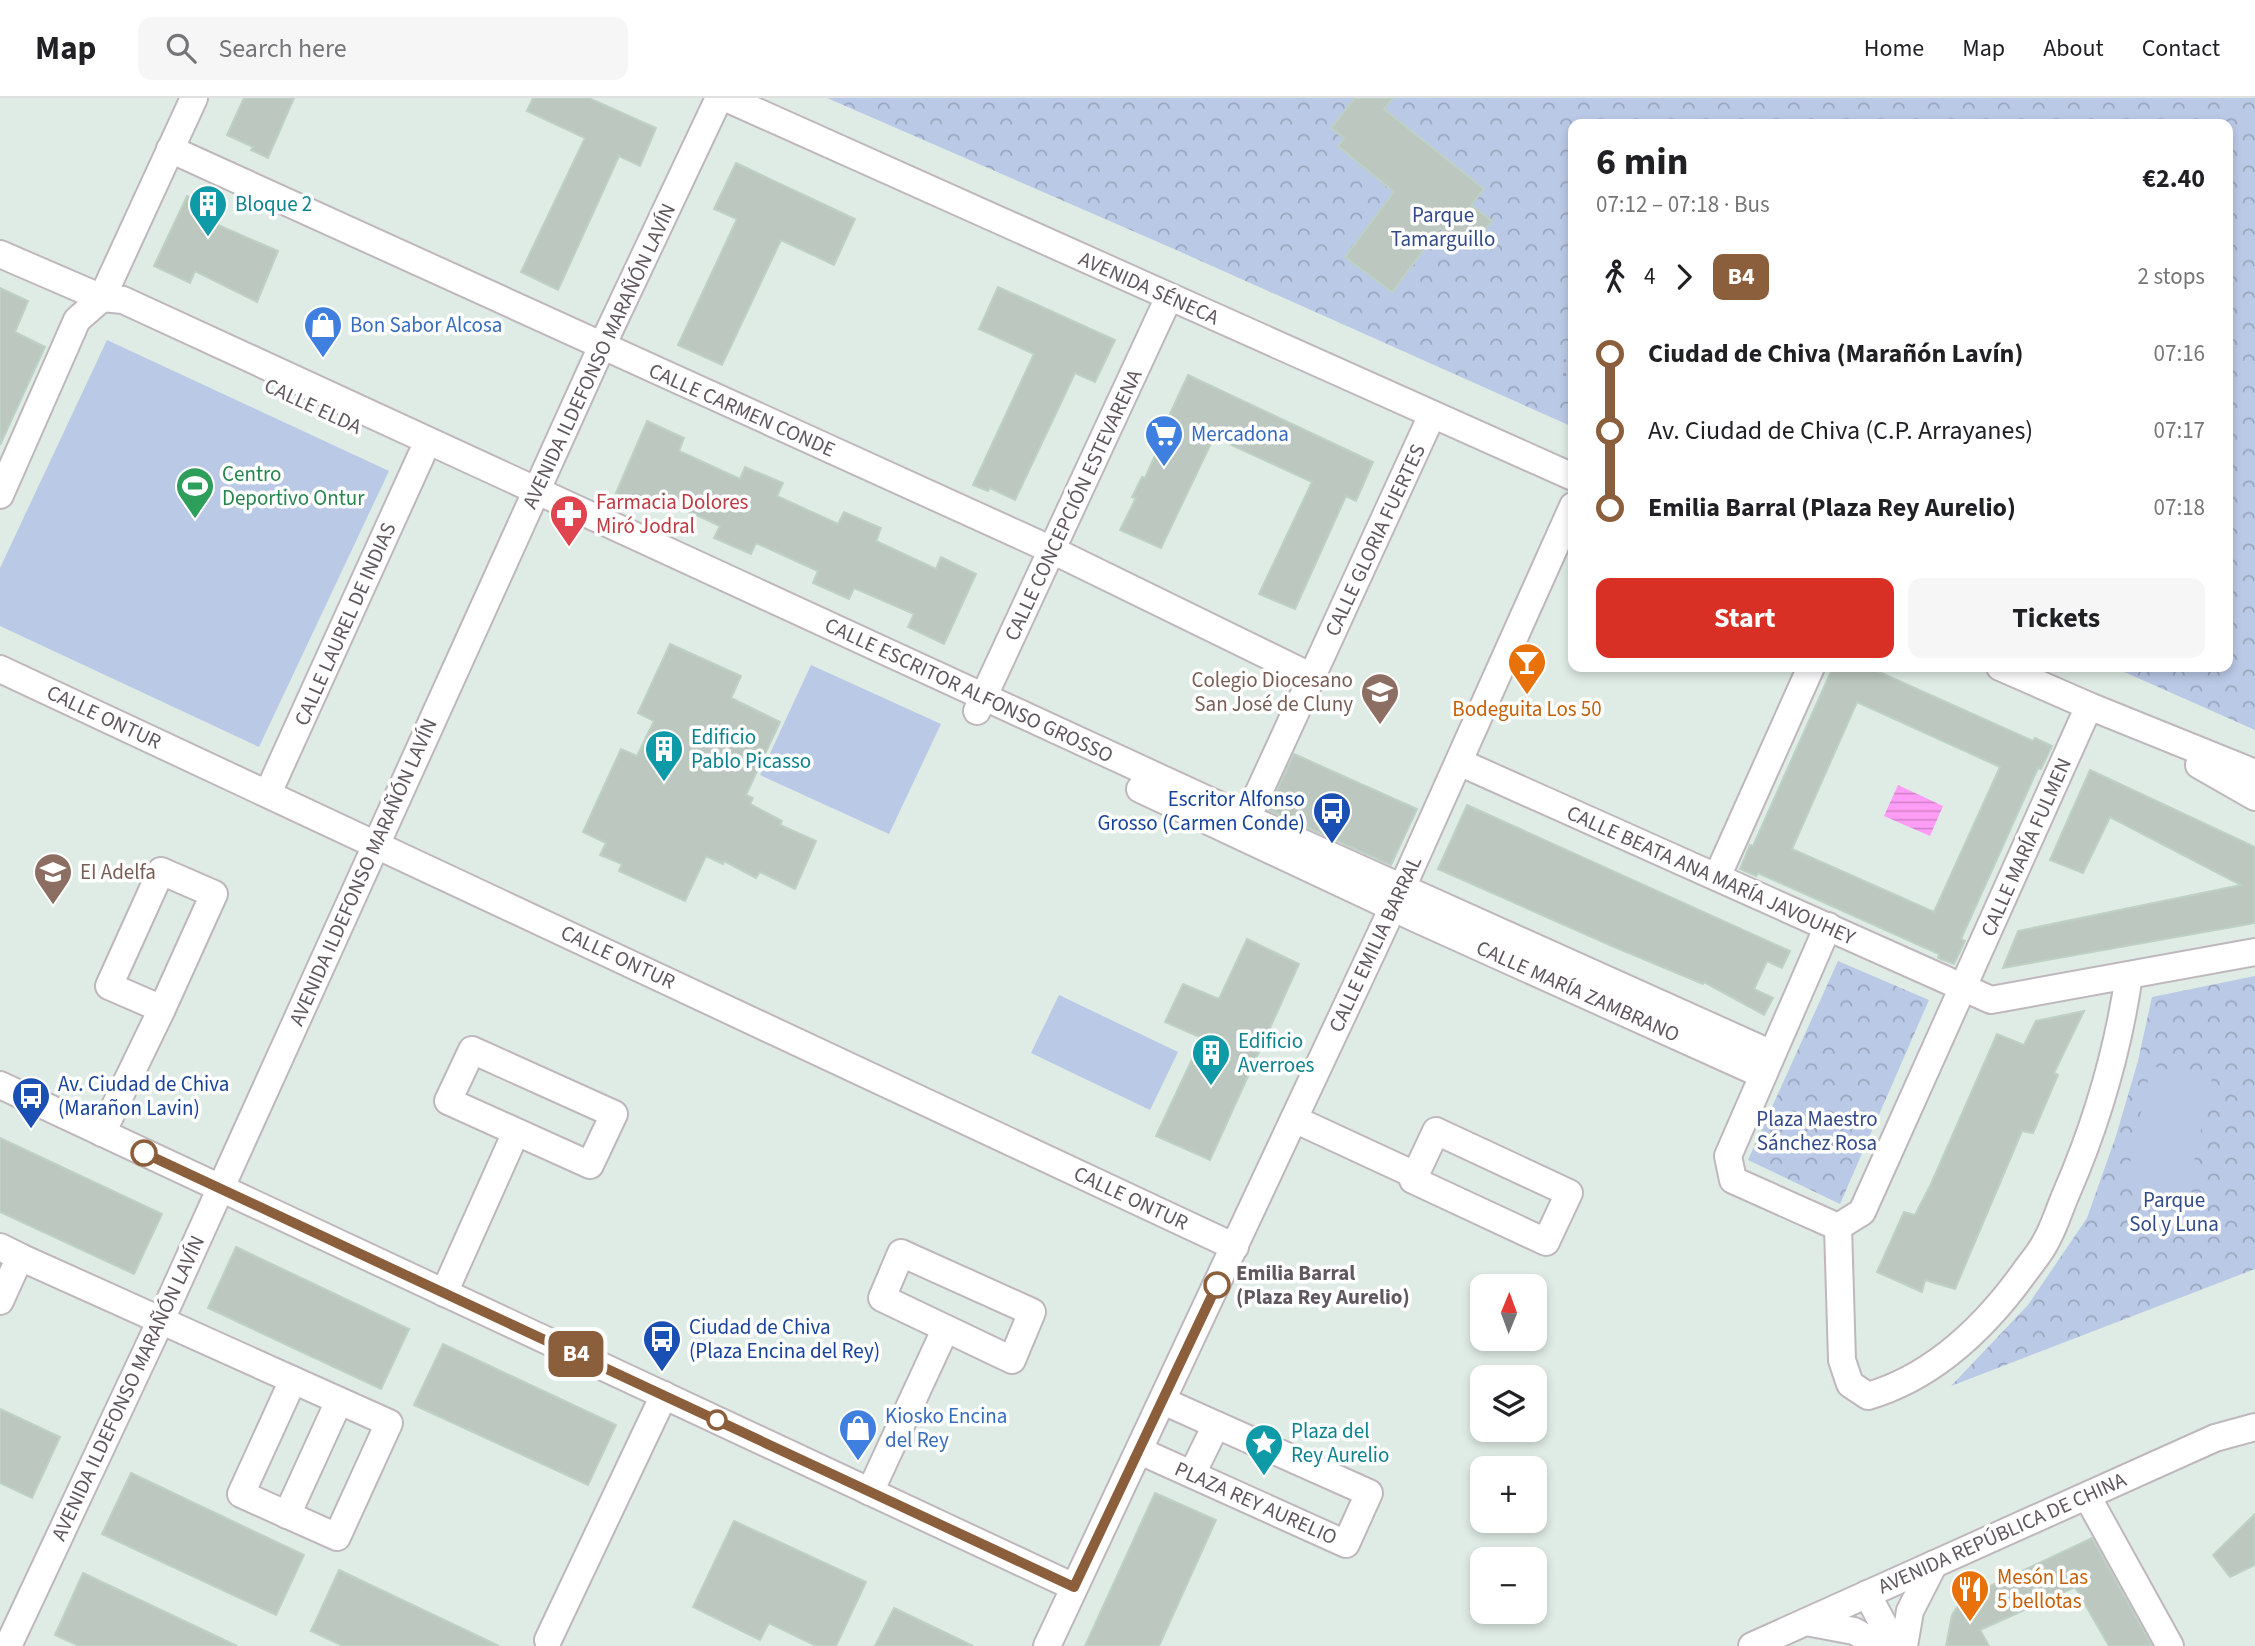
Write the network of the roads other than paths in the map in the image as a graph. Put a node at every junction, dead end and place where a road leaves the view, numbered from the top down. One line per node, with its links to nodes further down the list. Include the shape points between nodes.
1 (194, 98): 4 (street)
2 (719, 98): 8 (street, AVENIDA ILDEFONSO MARAÑÓN LAVÍN)
3 (726, 98): 6 (street, AVENIDA SÉNECA)
4 (170, 149): 7 (street); 8 (street, CALLE CARMEN CONDE)
5 (0, 254): 7 (street, CALLE ELDA)
6 (1169, 297): 9 (street, AVENIDA SÉNECA); 15 (street, CALLE CONCEPCIÓN ESTEVARENA)
7 (102, 298): 10 (street, CALLE ELDA, via 117,315); 12 (street, via 77,320); 13 (street, CALLE ELDA, via 124,300)
8 (602, 346): 13 (street, AVENIDA ILDEFONSO MARAÑÓN LAVÍN); 15 (street, CALLE CARMEN CONDE)
9 (1432, 415): 11 (street, AVENIDA SÉNECA); 19 (street, CALLE GLORIA FUERTES)
10 (421, 456): 13 (street, CALLE ELDA); 25 (street, CALLE LAUREL DE INDIAS)
11 (1568, 476)
12 (0, 495)
13 (533, 499): 20 (street, CALLE ESCRITOR ALFONSO GROSSO); 28 (street, AVENIDA ILDEFONSO MARAÑÓN LAVÍN)
14 (1568, 517): 23 (street, CALLE EMILIA BARRAL)
15 (1052, 550): 19 (street, CALLE CARMEN CONDE); 20 (street, CALLE CONCEPCIÓN ESTEVARENA)
16 (0, 668): 25 (street, CALLE ONTUR)
17 (1809, 672): 29 (street)
18 (2011, 672): 21 (street)
19 (1312, 677): 27 (street, CALLE GLORIA FUERTES)
20 (980, 704): 27 (street, CALLE ESCRITOR ALFONSO GROSSO); 30 (street, CALLE ESCRITOR ALFONSO GROSSO)
21 (2089, 706): 22 (street); 34 (street, CALLE MARÍA FULMEN)
22 (2118, 718): 24 (street); 26 (street)
23 (1459, 762): 29 (street, CALLE BEATA ANA MARÍA JAVOUHEY); 30 (street, CALLE EMILIA BARRAL)
24 (2255, 773)
25 (268, 793): 28 (street, CALLE ONTUR)
26 (2255, 797)
27 (1247, 818): 30 (street, CALLE ESCRITOR ALFONSO GROSSO)
28 (376, 844): 42 (street, AVENIDA ILDEFONSO MARAÑÓN LAVÍN); 44 (street, CALLE ONTUR)
29 (1717, 877): 31 (street, CALLE BEATA ANA MARÍA JAVOUHEY)
30 (1397, 898): 36 (street, CALLE MARÍA ZAMBRANO); 38 (street, CALLE EMILIA BARRAL)
31 (1828, 926): 34 (street, CALLE BEATA ANA MARÍA JAVOUHEY); 36 (street)
32 (2255, 952): 33 (street, CALLE BEATA ANA MARÍA JAVOUHEY)
33 (2129, 975): 34 (street, CALLE BEATA ANA MARÍA JAVOUHEY, via 1991,1000); 43 (street, via 2104,1094 2045,1244 1966,1340 1895,1388 1868,1396 1850,1384 1842,1360)
34 (1964, 988): 43 (street, via 1862,1212)
35 (162, 1009): 35 (street, via 214,894 161,870 109,986); 40 (street)
36 (1768, 1065): 43 (street, via 1728,1156 1733,1180)
37 (0, 1085): 40 (street)
38 (1294, 1119): 41 (street); 44 (street, CALLE EMILIA BARRAL)
39 (516, 1132): 39 (street, via 590,1165 614,1114 471,1050 448,1101); 46 (street)
40 (102, 1133): 42 (street)
41 (1415, 1175): 41 (street, via 1413,1180 1546,1242 1569,1193 1436,1131)
42 (220, 1189): 46 (street); 48 (street, AVENIDA ILDEFONSO MARAÑÓN LAVÍN)
43 (1838, 1227)
44 (1235, 1247): 53 (street, CALLE EMILIA BARRAL)
45 (10, 1252): 47 (street); 48 (street)
46 (444, 1293): 51 (street)
47 (0, 1301)
48 (160, 1320): 50 (street); 66 (street, AVENIDA ILDEFONSO MARAÑÓN LAVÍN)
49 (945, 1330): 49 (street, via 1012,1360 1032,1312 901,1254 882,1298); 58 (street)
50 (293, 1380): 52 (street); 60 (street, via 241,1494)
51 (664, 1395): 58 (street); 65 (street)
52 (339, 1401): 60 (street); 60 (street, via 389,1423 337,1537)
53 (1163, 1401): 54 (street, PLAZA REY AURELIO); 56 (street, CALLE EMILIA BARRAL)
54 (1216, 1425): 57 (street); 57 (street, PLAZA REY AURELIO, via 1369,1493 1346,1544)
55 (2255, 1427): 59 (street, AVENIDA REPÚBLICA DE CHINA, via 2215,1438)
56 (1140, 1451): 57 (street, PLAZA REY AURELIO); 62 (street, CALLE EMILIA BARRAL)
57 (1192, 1475)
58 (870, 1492): 62 (street)
59 (2087, 1496): 61 (street, AVENIDA REPÚBLICA DE CHINA); 72 (street)
60 (287, 1515)
61 (1934, 1564): 63 (street, AVENIDA REPÚBLICA DE CHINA); 71 (street, via 1910,1611)
62 (1074, 1587): 67 (street, CALLE EMILIA BARRAL)
63 (1867, 1594): 64 (street, AVENIDA REPÚBLICA DE CHINA); 70 (street)
64 (1806, 1622): 68 (street, AVENIDA REPÚBLICA DE CHINA); 69 (street, via 1854,1630)
65 (548, 1640)
66 (8, 1646)
67 (1047, 1646)
68 (1752, 1646)
69 (1881, 1646)
70 (1895, 1646)
71 (1904, 1646)
72 (2170, 1646)

